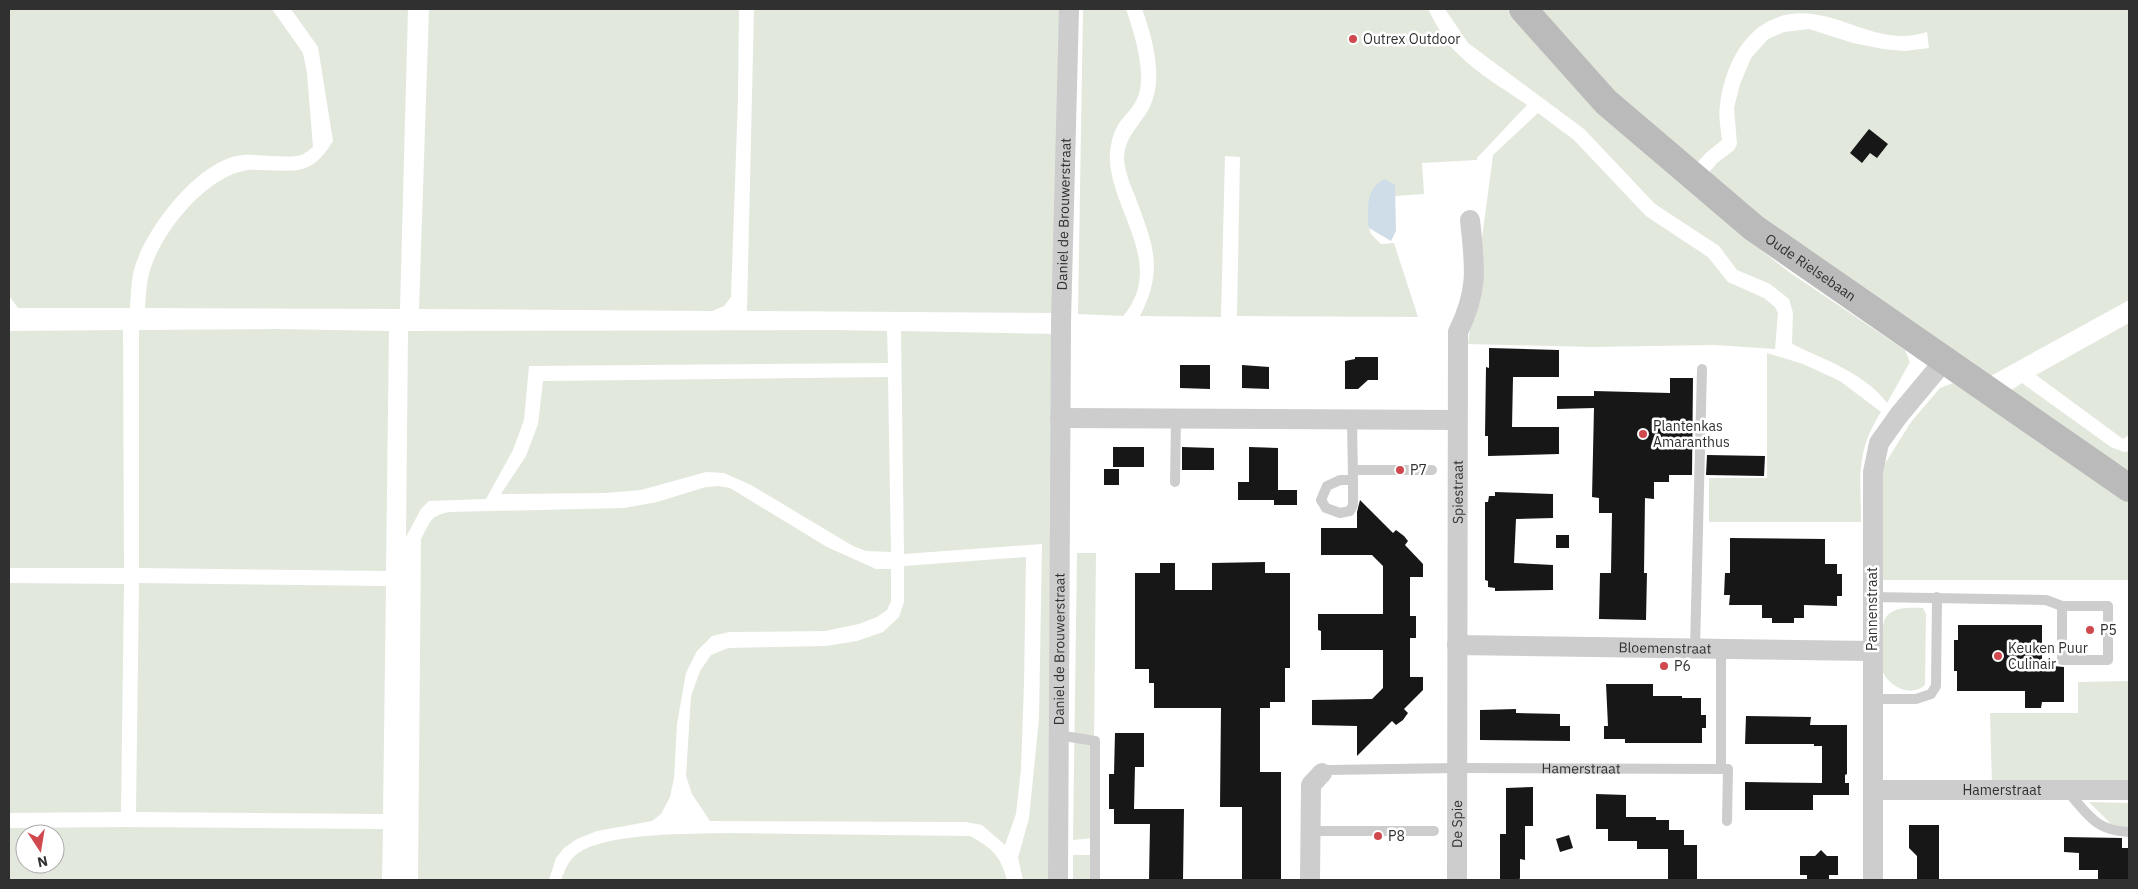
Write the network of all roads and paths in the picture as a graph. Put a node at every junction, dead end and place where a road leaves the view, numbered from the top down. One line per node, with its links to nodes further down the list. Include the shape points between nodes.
1 (1069, 9): 6 (street, Daniel de Brouwerstraat)
2 (1523, 9): 4 (street, Oude Rielsebaan, via 1606,102 1754,228)
3 (1470, 220): 9 (street, Spiestraat, via 1474,282 1470,308 1458,332)
4 (1944, 360): 12 (street, Oude Rielsebaan); 13 (street, Pannenstraat, via 1879,443 1872,472)
5 (1702, 369): 17 (lane)
6 (1060, 418): 7 (street); 21 (street, Daniel de Brouwerstraat)
7 (1176, 418): 8 (street); 11 (lane)
8 (1352, 419): 9 (street); 10 (lane, via 1353,475)
9 (1457, 420): 16 (street, Spiestraat)
10 (1432, 470)
11 (1175, 482)
12 (2129, 488)
13 (1872, 598): 14 (lane); 19 (street, Pannenstraat)
14 (1937, 598): 15 (lane, via 2046,600); 20 (lane, via 1936,686 1931,694 1916,699)
15 (2062, 606): 15 (lane, via 2108,606 2108,660 2062,660)
16 (1457, 645): 17 (street, Bloemenstraat); 22 (street, Spiestraat)
17 (1695, 648): 18 (street, Bloemenstraat)
18 (1721, 648): 19 (street, Bloemenstraat); 23 (lane)
19 (1872, 651): 20 (street, Pannenstraat)
20 (1872, 699): 25 (street, Pannenstraat)
21 (1058, 735): 32 (street, Daniel de Brouwerstraat); 33 (lane, via 1095,741)
22 (1457, 768): 23 (lane, Hamerstraat); 24 (lane, Hamerstraat, via 1328,770); 35 (street, De Spie)
23 (1721, 769): 28 (lane, via 1728,769)
24 (1322, 773): 29 (street, via 1311,785)
25 (1874, 790): 26 (street, Hamerstraat); 36 (street, Pannenstraat)
26 (2066, 790): 27 (street, Hamerstraat); 31 (lane, via 2100,826)
27 (2129, 790)
28 (1727, 821)
29 (1310, 831): 30 (lane); 34 (street)
30 (1434, 831)
31 (2129, 832)
32 (1058, 880)
33 (1095, 880)
34 (1310, 880)
35 (1457, 880)
36 (1873, 880)

